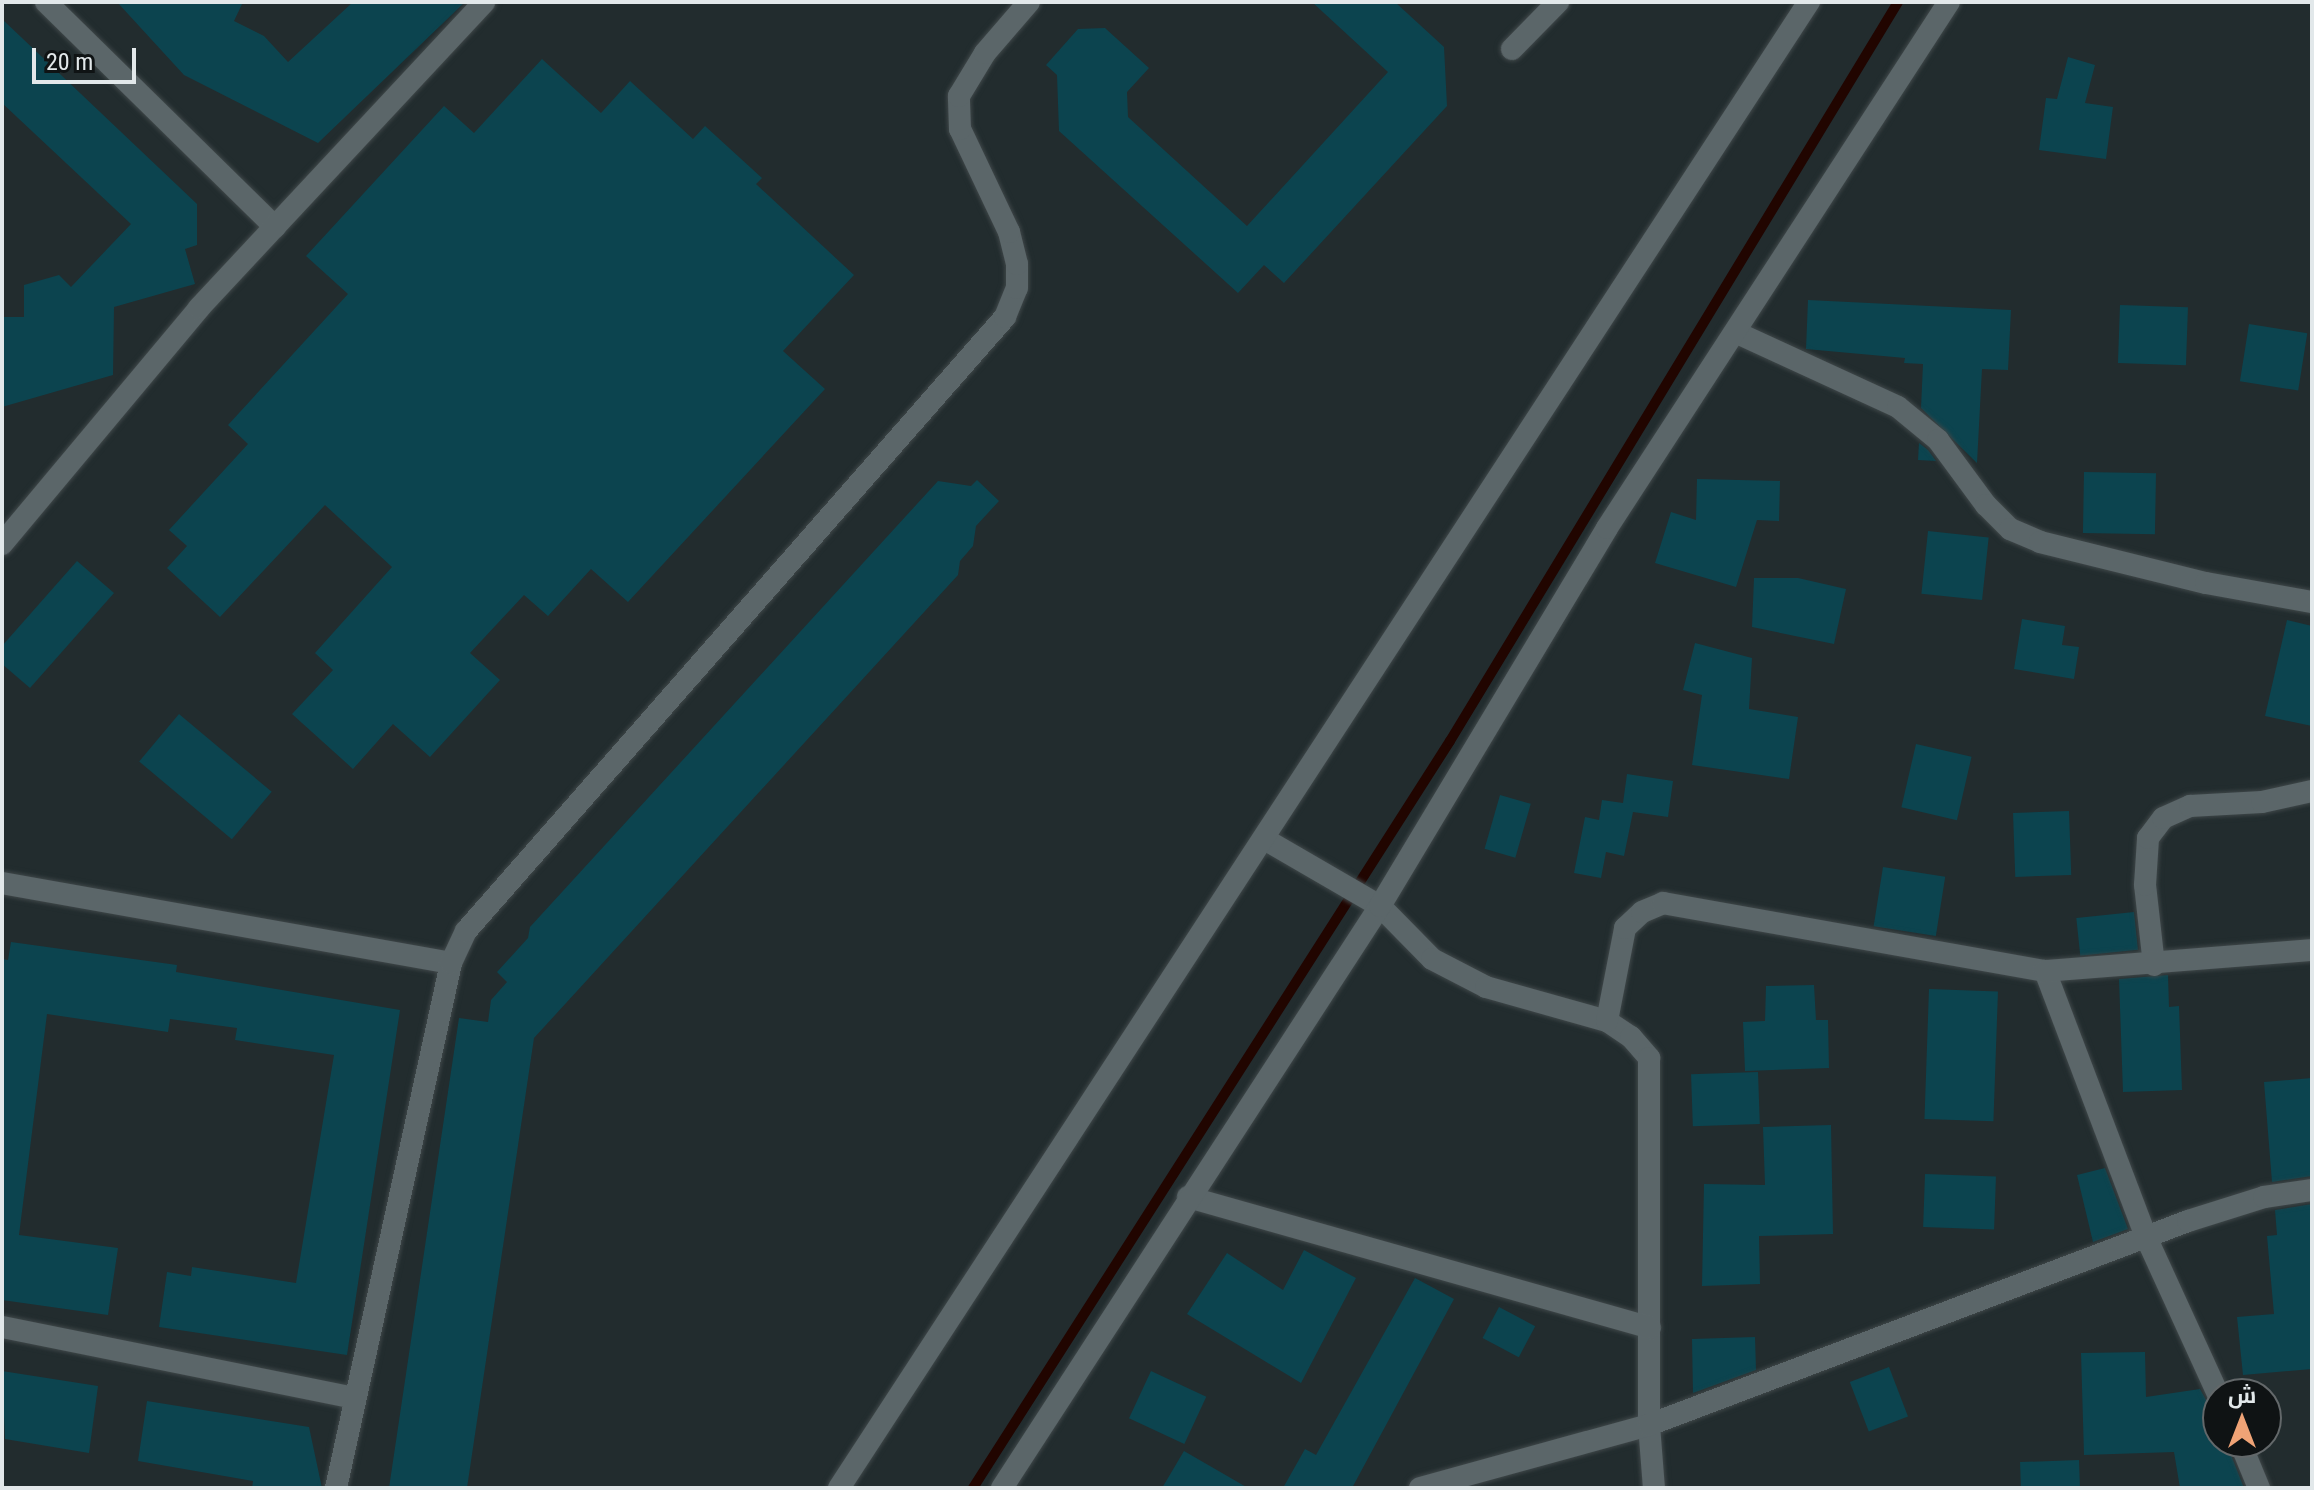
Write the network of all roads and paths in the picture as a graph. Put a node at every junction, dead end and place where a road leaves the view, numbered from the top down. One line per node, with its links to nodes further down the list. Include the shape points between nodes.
1 (46, 2): 8 (street)
2 (484, 2): 8 (street)
3 (1029, 2): 17 (street, via 985,53 959,96 960,129 1009,232 1017,264 1017,288 1005,317 466,931)
4 (1558, 2): 7 (street)
5 (1809, 2): 13 (street, via 1576,354)
6 (1949, 2): 9 (street)
7 (1512, 49)
8 (275, 227): 10 (street, via 199,308)
9 (1735, 332): 11 (street, via 1898,407 1938,440 2010,529 2040,542 2206,583); 15 (street, via 1607,528)
10 (2, 544)
11 (2312, 602)
12 (2312, 791): 18 (street, via 2262,802 2190,806 2163,818 2148,838 2145,885)
13 (1266, 840): 15 (street); 31 (street)
14 (2, 883): 17 (street)
15 (1380, 906): 20 (street, via 1432,959 1486,987); 22 (street)
16 (2312, 950): 18 (street)
17 (451, 963): 27 (street)
18 (2154, 965): 19 (street)
19 (2045, 971): 20 (street, via 1663,903 1642,912 1625,928); 23 (street)
20 (1607, 1021): 25 (street, via 1649,1058)
21 (2312, 1190): 23 (street, via 2264,1197)
22 (1188, 1197): 25 (street); 32 (street)
23 (2147, 1239): 26 (street); 28 (street)
24 (2, 1327): 27 (street)
25 (1650, 1328): 28 (street)
26 (2211, 1378)
27 (355, 1398): 30 (street)
28 (1649, 1425): 33 (street); 34 (street)
29 (2247, 1458): 35 (street)
30 (336, 1488)
31 (839, 1488)
32 (1002, 1488)
33 (1420, 1488)
34 (1654, 1488)
35 (2259, 1488)

